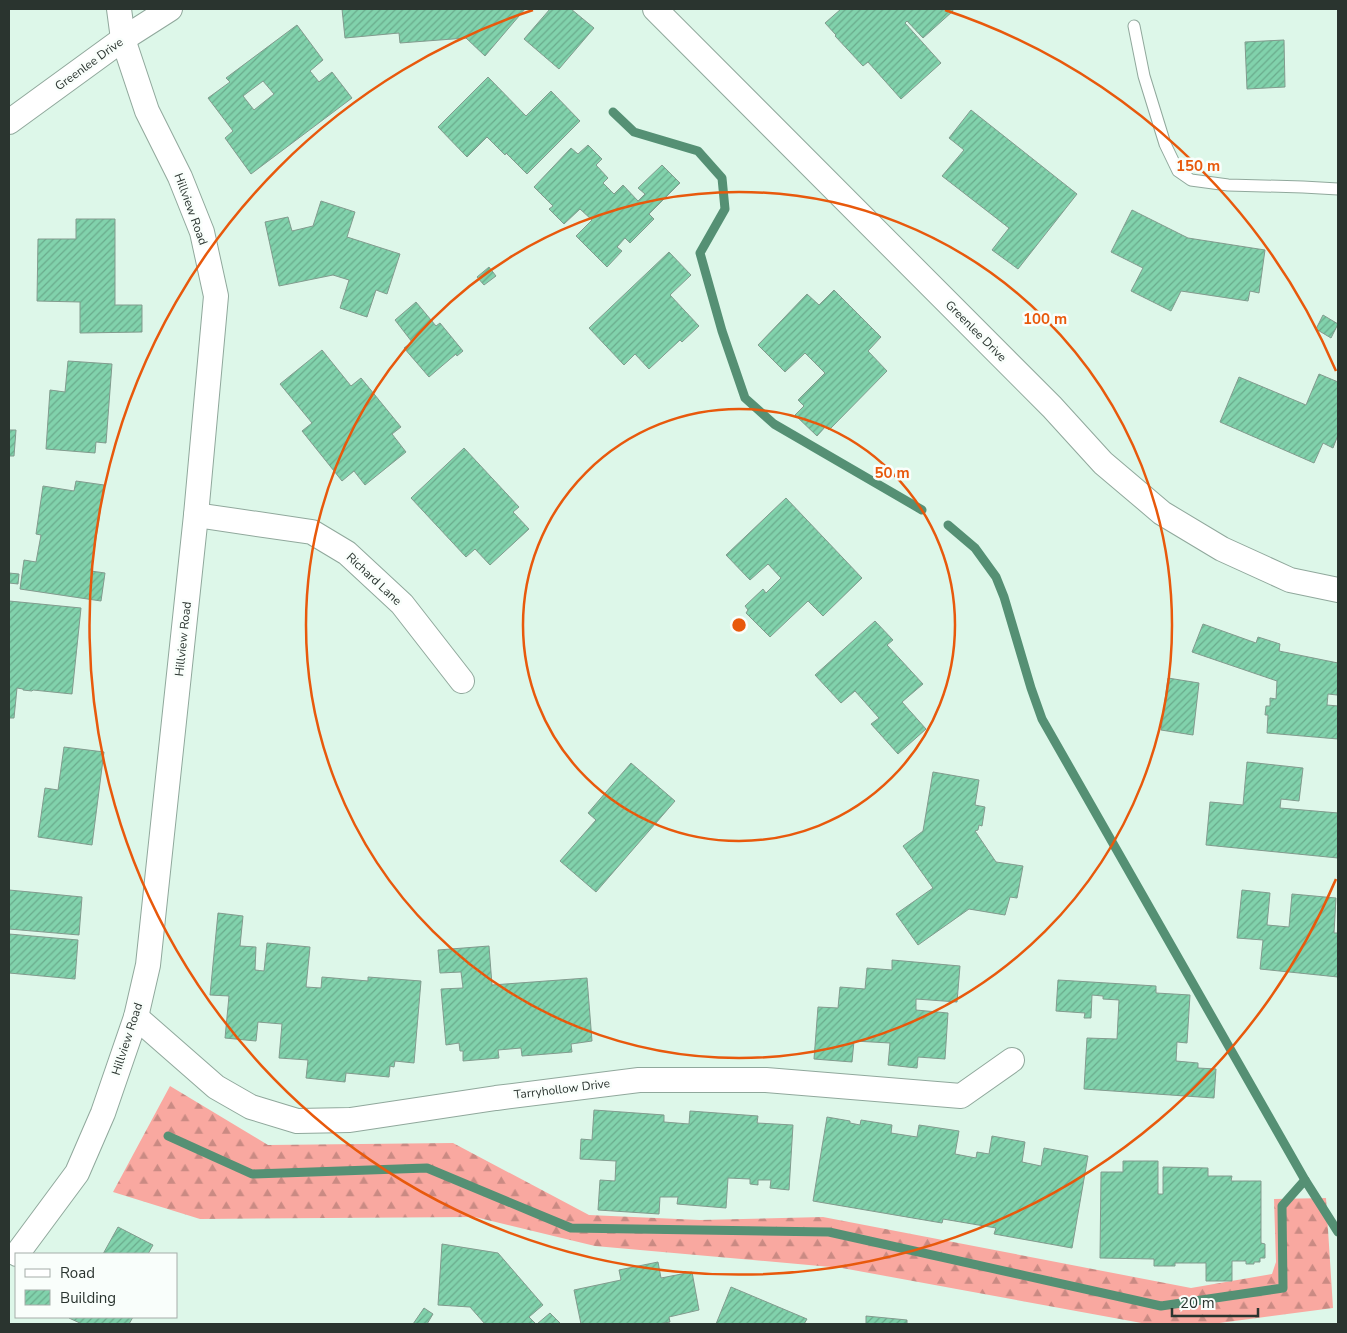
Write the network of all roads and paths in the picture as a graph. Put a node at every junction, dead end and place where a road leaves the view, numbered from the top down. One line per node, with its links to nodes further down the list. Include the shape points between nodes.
1 (120, 9): 5 (street, Hillview Road)
2 (170, 9): 5 (street, Greenlee Drive)
3 (655, 9): 9 (street, Greenlee Drive, via 1052,407 1103,463 1162,513 1222,549 1290,580)
4 (1134, 26): 7 (lane, via 1144,76 1165,144 1178,171 1191,180 1228,185)
5 (123, 39): 6 (street, Greenlee Drive); 8 (street, Hillview Road, via 147,111 180,177 202,232 216,296)
6 (9, 122)
7 (1338, 189)
8 (196, 515): 10 (street, Richard Lane, via 312,532 347,553 402,604); 11 (street, Hillview Road, via 148,965)
9 (1338, 590)
10 (462, 681)
11 (136, 1017): 12 (street, Tarryhollow Drive, via 216,1087 251,1107 298,1121 350,1120 639,1080 766,1080 961,1096); 13 (street, Hillview Road, via 103,1113 76,1173)
12 (1012, 1060)
13 (18, 1253)

